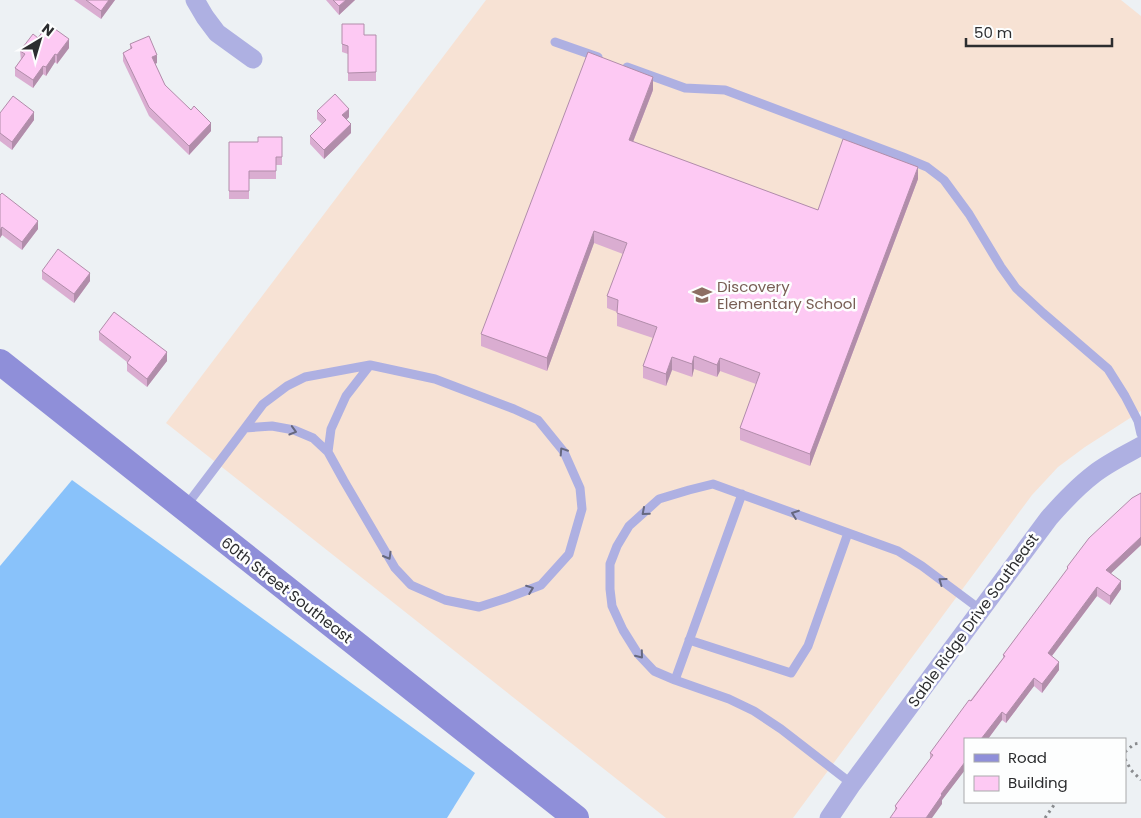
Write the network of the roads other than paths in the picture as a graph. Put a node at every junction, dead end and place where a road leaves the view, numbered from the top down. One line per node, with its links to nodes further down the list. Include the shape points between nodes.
1 (195, 0): 3 (street, via 217,33)
2 (556, 42): 7 (lane, via 685,88 725,90 927,167 955,194 1016,288 1108,369 1138,421)
3 (253, 59)
4 (0, 362): 11 (main road, 60th Street Southeast)
5 (370, 365): 6 (lane, via 305,377 286,386 263,404); 9 (lane, via 346,396 331,429); 9 (lane, one-way to 5, via 395,568 411,585 445,600 479,607 515,595 540,585 569,554 582,509 580,488 564,452 538,420 435,379)
6 (245, 428): 9 (lane, one-way to 9, via 272,426 294,430 313,438); 11 (lane)
7 (1141, 434)
8 (1141, 446): 13 (street, Sable Ridge Drive Southeast, via 1115,460 1073,492 1049,518)
9 (328, 452)
10 (742, 494): 12 (lane, one-way to 10); 14 (lane); 15 (lane, one-way to 15, via 713,484 659,499 629,526 610,564 612,606 623,630 638,654 654,671)
11 (184, 508): 17 (main road, 60th Street Southeast)
12 (848, 533): 13 (lane, one-way to 12, via 898,551); 14 (lane, via 808,646 791,673)
13 (981, 610): 16 (street, Sable Ridge Drive Southeast)
14 (690, 640): 15 (lane)
15 (675, 680): 16 (lane, via 754,711)
16 (852, 784): 18 (street, Sable Ridge Drive Southeast)
17 (576, 818)
18 (829, 818)

